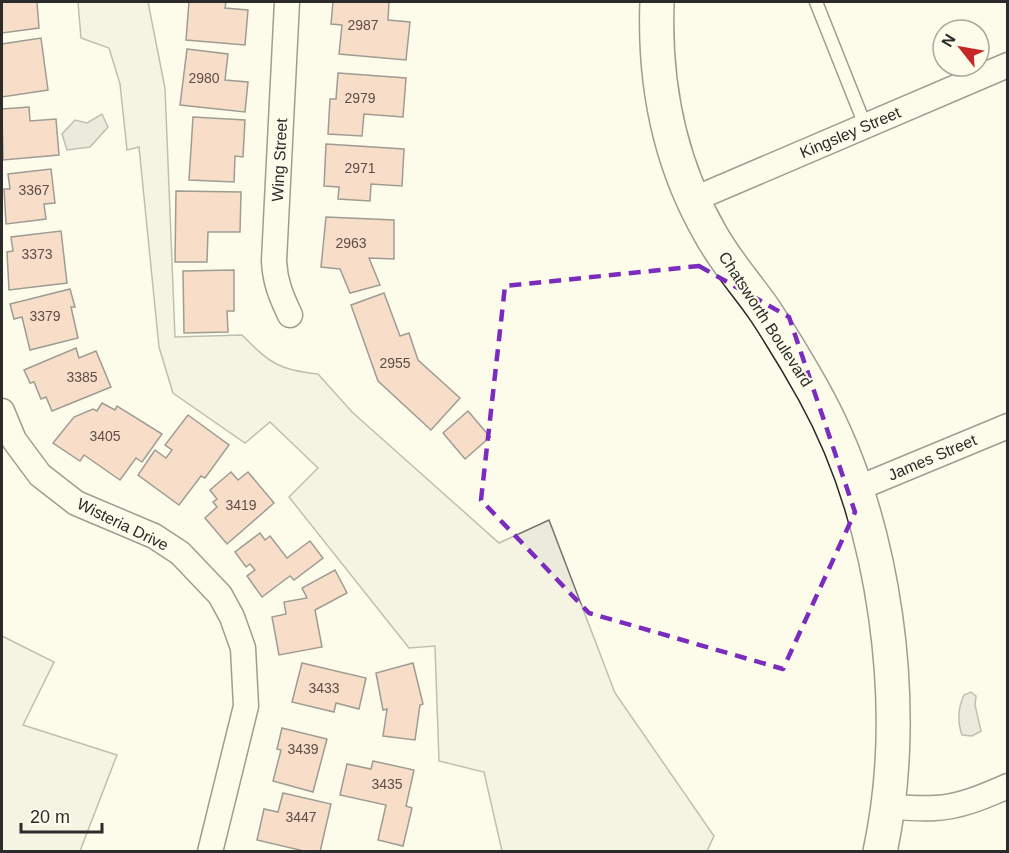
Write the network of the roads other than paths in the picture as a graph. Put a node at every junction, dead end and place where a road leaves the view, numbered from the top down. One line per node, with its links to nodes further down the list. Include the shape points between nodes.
1 (287, 2): 7 (street, Wing Street, via 274,261 279,294)
2 (657, 2): 6 (main road, Chatsworth Boulevard, via 664,113)
3 (816, 2): 5 (lane)
4 (1008, 65): 5 (street, Kingsley Street)
5 (865, 125): 6 (street, Kingsley Street)
6 (692, 200): 10 (main road, Chatsworth Boulevard, via 814,393)
7 (290, 315)
8 (2, 411): 13 (street, Wisteria Drive, via 14,440 40,475 76,503 154,536 180,553 220,595 232,617 243,648 246,706)
9 (1008, 426): 10 (street, James Street)
10 (856, 489): 12 (main road, Chatsworth Boulevard, via 888,634 893,694)
11 (1008, 786): 12 (street, via 949,806)
12 (887, 807): 14 (main road, Chatsworth Boulevard)
13 (210, 852)
14 (880, 852)

